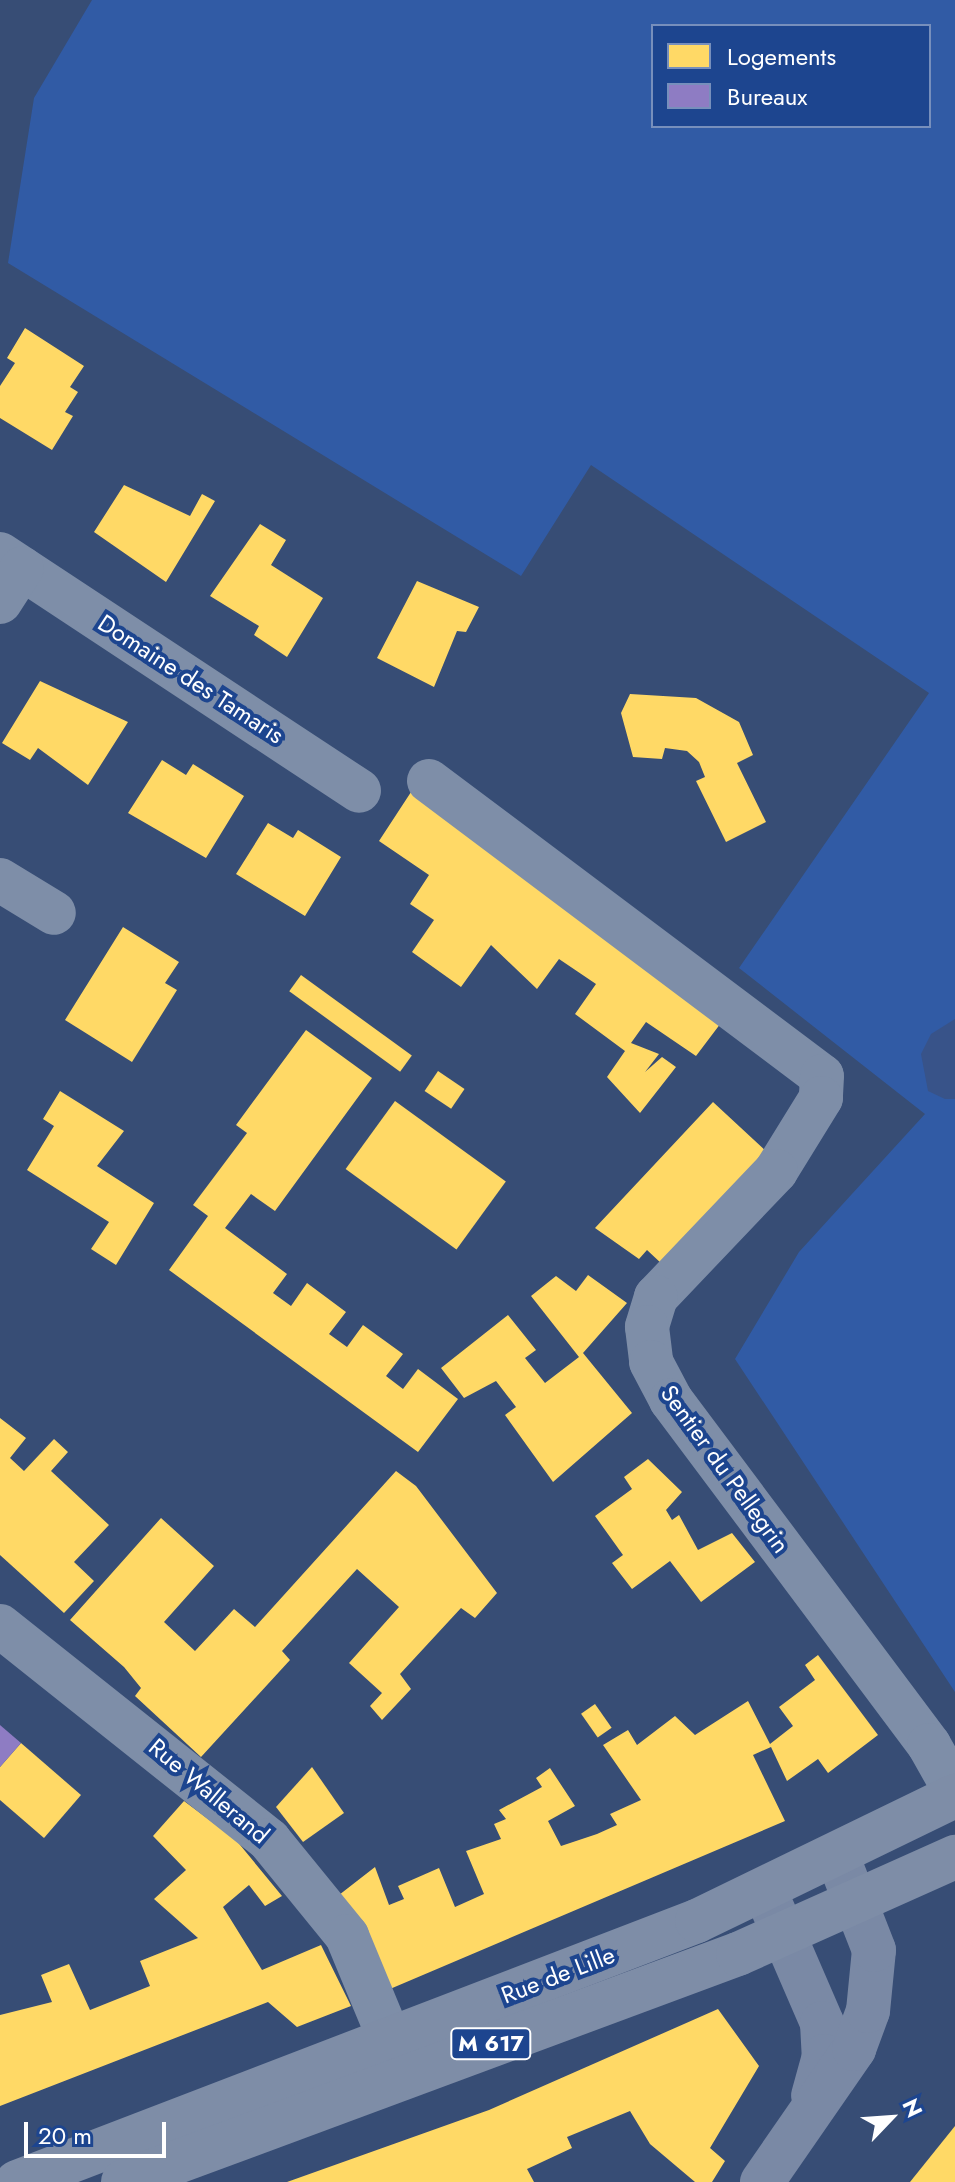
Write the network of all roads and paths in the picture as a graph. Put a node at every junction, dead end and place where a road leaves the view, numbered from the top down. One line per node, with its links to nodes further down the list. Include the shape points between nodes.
1 (7, 575): 3 (street, Domaine des Tamaris)
2 (429, 781): 7 (street, Sentier du Pellegrin, via 822,1076 821,1098 776,1171 656,1297 647,1327 651,1362 671,1400 929,1745)
3 (359, 791)
4 (0, 880): 5 (street)
5 (54, 913)
6 (0, 1626): 13 (street, Rue Wallerand, via 269,1840 347,1936)
7 (955, 1793): 8 (main road, Rue de Lille / M 617)
8 (837, 1855): 10 (main road, Rue de Lille / M 617); 11 (main road)
9 (955, 1857): 11 (main road, Rue de Lille / M 617)
10 (765, 1891): 12 (main road); 13 (main road, Rue de Lille / M 617)
11 (857, 1903): 12 (main road, Rue de Lille / M 617); 14 (main road, via 874,1950 868,2011 854,2049)
12 (784, 1935): 14 (main road, via 826,2046); 16 (main road, Rue de Lille / M 617)
13 (390, 2040): 15 (main road, Rue de Lille / M 617)
14 (810, 2105): 17 (main road)
15 (17, 2182)
16 (123, 2182)
17 (762, 2182)

